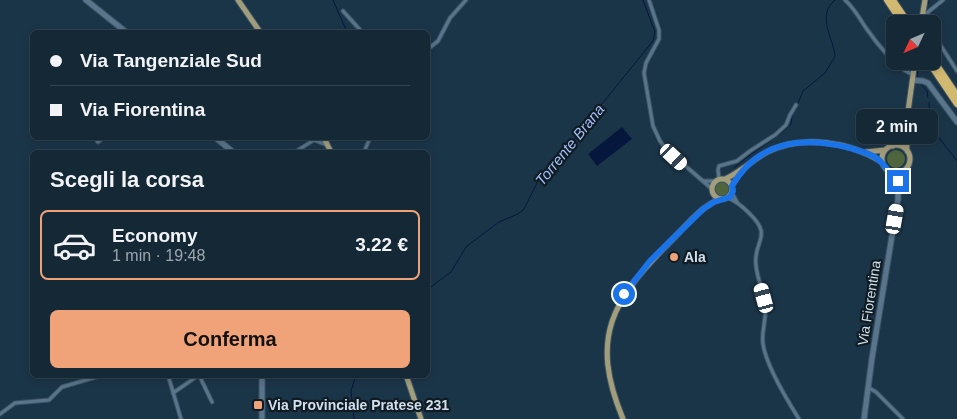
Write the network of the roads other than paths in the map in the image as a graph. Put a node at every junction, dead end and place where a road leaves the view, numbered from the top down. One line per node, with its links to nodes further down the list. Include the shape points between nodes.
1 (86, 0): 16 (street)
2 (238, 0): 17 (main road)
3 (466, 0): 20 (street)
4 (649, 0): 49 (street, via 659,30 659,39 644,69 652,126 666,149)
5 (845, 0): 25 (street, via 887,54)
6 (887, 0): 12 (highway)
7 (893, 0): 13 (highway)
8 (925, 0): 10 (main road)
9 (943, 0): 10 (street)
10 (926, 10): 14 (main road); 15 (street)
11 (343, 11): 18 (street)
12 (897, 15)
13 (903, 15)
14 (925, 15)
15 (927, 15)
16 (124, 30)
17 (259, 30)
18 (360, 30)
19 (941, 46): 24 (street)
20 (430, 47)
21 (914, 70): 25 (main road)
22 (934, 70): 27 (highway)
23 (940, 70): 26 (highway)
24 (957, 71)
25 (913, 77): 29 (street, via 934,90); 30 (main road)
26 (957, 95)
27 (957, 104)
28 (796, 105): 47 (street, via 786,125 775,136 737,161 720,166)
29 (957, 122)
30 (906, 126): 36 (main road); 42 (main road)
31 (218, 140): 37 (street)
32 (314, 140): 38 (street)
33 (318, 140): 35 (street)
34 (325, 140): 35 (main road)
35 (328, 145): 39 (main road)
36 (892, 146): 40 (main road); 42 (main road)
37 (231, 150)
38 (297, 150)
39 (330, 150)
40 (885, 150): 41 (main road); 43 (main road)
41 (860, 151): 43 (main road); 44 (main road, via 816,142 792,143 768,152)
42 (907, 151): 46 (main road, via 909,164)
43 (882, 162): 45 (main road)
44 (743, 169): 48 (main road); 50 (main road)
45 (889, 172): 46 (main road); 52 (street)
46 (901, 172): 52 (street, Via Fiorentina)
47 (718, 180): 48 (main road); 49 (street); 51 (main road)
48 (726, 180): 50 (main road)
49 (703, 181): 51 (street)
50 (732, 186): 53 (main road)
51 (712, 190): 54 (main road); 55 (main road)
52 (898, 191): 62 (street, Via Fiorentina)
53 (730, 196): 54 (main road); 70 (street, via 761,227 756,262 765,306 764,351)
54 (720, 199): 55 (main road)
55 (703, 209): 69 (main road, via 643,269 614,313 608,334 607,362)
56 (93, 378): 65 (street, via 62,387 49,400 15,403)
57 (169, 378): 63 (street)
58 (194, 378): 63 (street)
59 (200, 378): 64 (street)
60 (262, 378): 67 (street)
61 (407, 378): 68 (main road)
62 (868, 388): 71 (street, Via Fiorentina); 72 (street)
63 (172, 393): 66 (street)
64 (212, 402)
65 (0, 414)
66 (181, 419)
67 (262, 419)
68 (421, 419)
69 (623, 419)
70 (799, 419)
71 (864, 419)
72 (903, 419)

